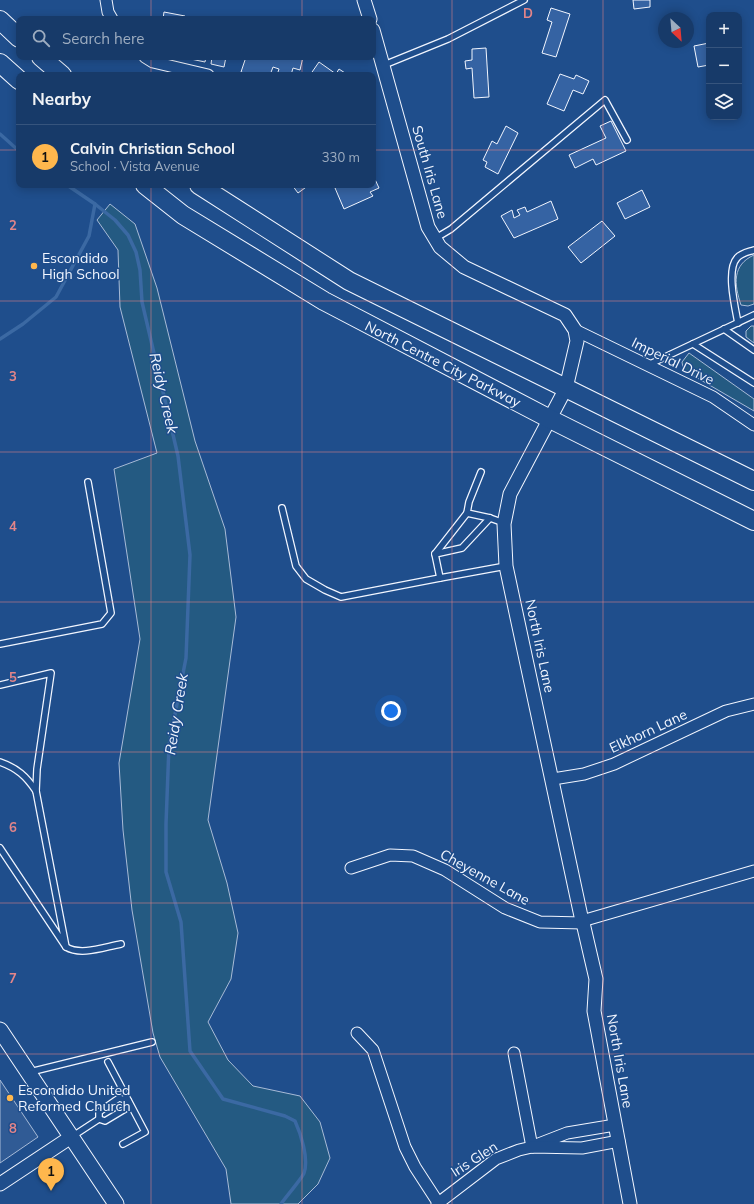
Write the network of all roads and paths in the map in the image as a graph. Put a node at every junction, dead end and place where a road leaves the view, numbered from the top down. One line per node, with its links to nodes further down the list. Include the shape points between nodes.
1 (106, 0): 4 (street)
2 (364, 0): 5 (street)
3 (524, 0): 12 (lane, via 448,39)
4 (110, 16)
5 (369, 16)
6 (0, 20): 7 (highway)
7 (16, 35)
8 (376, 40): 12 (street, South Iris Lane)
9 (44, 60): 13 (highway)
10 (149, 60): 14 (street)
11 (0, 63): 15 (highway)
12 (383, 65): 19 (street, South Iris Lane, via 428,227)
13 (58, 72)
14 (195, 72)
15 (16, 77)
16 (626, 140): 19 (lane, via 605,100 451,229)
17 (149, 188): 30 (highway, North Centre City Parkway, via 183,215 324,301)
18 (205, 188): 29 (highway, via 350,281)
19 (436, 238): 24 (street, South Iris Lane, via 440,247 464,267 565,315)
20 (754, 250): 22 (lane, via 736,259 731,272)
21 (754, 315): 22 (lane)
22 (738, 323): 23 (lane)
23 (724, 329): 25 (lane); 26 (lane)
24 (575, 330): 27 (street, Imperial Drive); 29 (street, via 578,341)
25 (693, 344): 27 (lane); 28 (lane)
26 (754, 350)
27 (648, 366): 31 (street, Imperial Drive, via 713,397)
28 (754, 383)
29 (566, 388): 30 (street, North Iris Lane); 33 (highway)
30 (550, 419): 38 (highway, North Centre City Parkway); 39 (street, North Iris Lane, via 513,487)
31 (754, 425)
32 (481, 472): 36 (lane)
33 (754, 481)
34 (88, 482): 43 (lane, via 111,613 102,624)
35 (282, 508): 42 (lane, via 296,566 306,579 325,590 341,597)
36 (467, 513): 37 (lane); 40 (lane)
37 (490, 518): 39 (lane); 40 (lane, via 462,548)
38 (754, 521)
39 (504, 524): 41 (street, North Iris Lane)
40 (435, 554): 42 (lane)
41 (506, 566): 42 (lane); 47 (street, North Iris Lane)
42 (440, 578)
43 (0, 644)
44 (0, 685): 48 (lane, via 51,673)
45 (754, 704): 47 (street, Elkhorn Lane, via 726,711 614,764 584,774)
46 (0, 762): 48 (lane, via 25,775)
47 (553, 780): 52 (street, North Iris Lane)
48 (36, 791): 54 (lane)
49 (0, 848): 54 (lane)
50 (351, 868): 52 (street, Cheyenne Lane, via 390,855 413,856 445,870 505,908 540,922)
51 (754, 871): 52 (street, Cheyenne Lane)
52 (582, 922): 63 (street, North Iris Lane, via 596,979 594,1012)
53 (121, 944): 54 (lane, via 83,951)
54 (66, 947)
55 (0, 1030): 60 (main road)
56 (357, 1033): 70 (street, via 373,1050 405,1147)
57 (152, 1042): 60 (lane)
58 (514, 1053): 67 (street)
59 (108, 1062): 61 (lane)
60 (28, 1072): 64 (main road)
61 (128, 1101): 62 (lane, via 126,1109 105,1121); 62 (lane, via 119,1098 99,1112); 66 (lane, via 145,1132)
62 (99, 1119): 64 (lane)
63 (616, 1124): 65 (street, North Iris Lane); 67 (street, Iris Glen, via 567,1133)
64 (71, 1137): 68 (street); 69 (main road)
65 (619, 1141): 67 (street, Iris Glen, via 582,1148); 71 (street, North Iris Lane)
66 (123, 1144)
67 (532, 1147): 70 (street, Iris Glen, via 496,1159)
68 (0, 1184)
69 (116, 1204)
70 (438, 1204)
71 (630, 1204)

